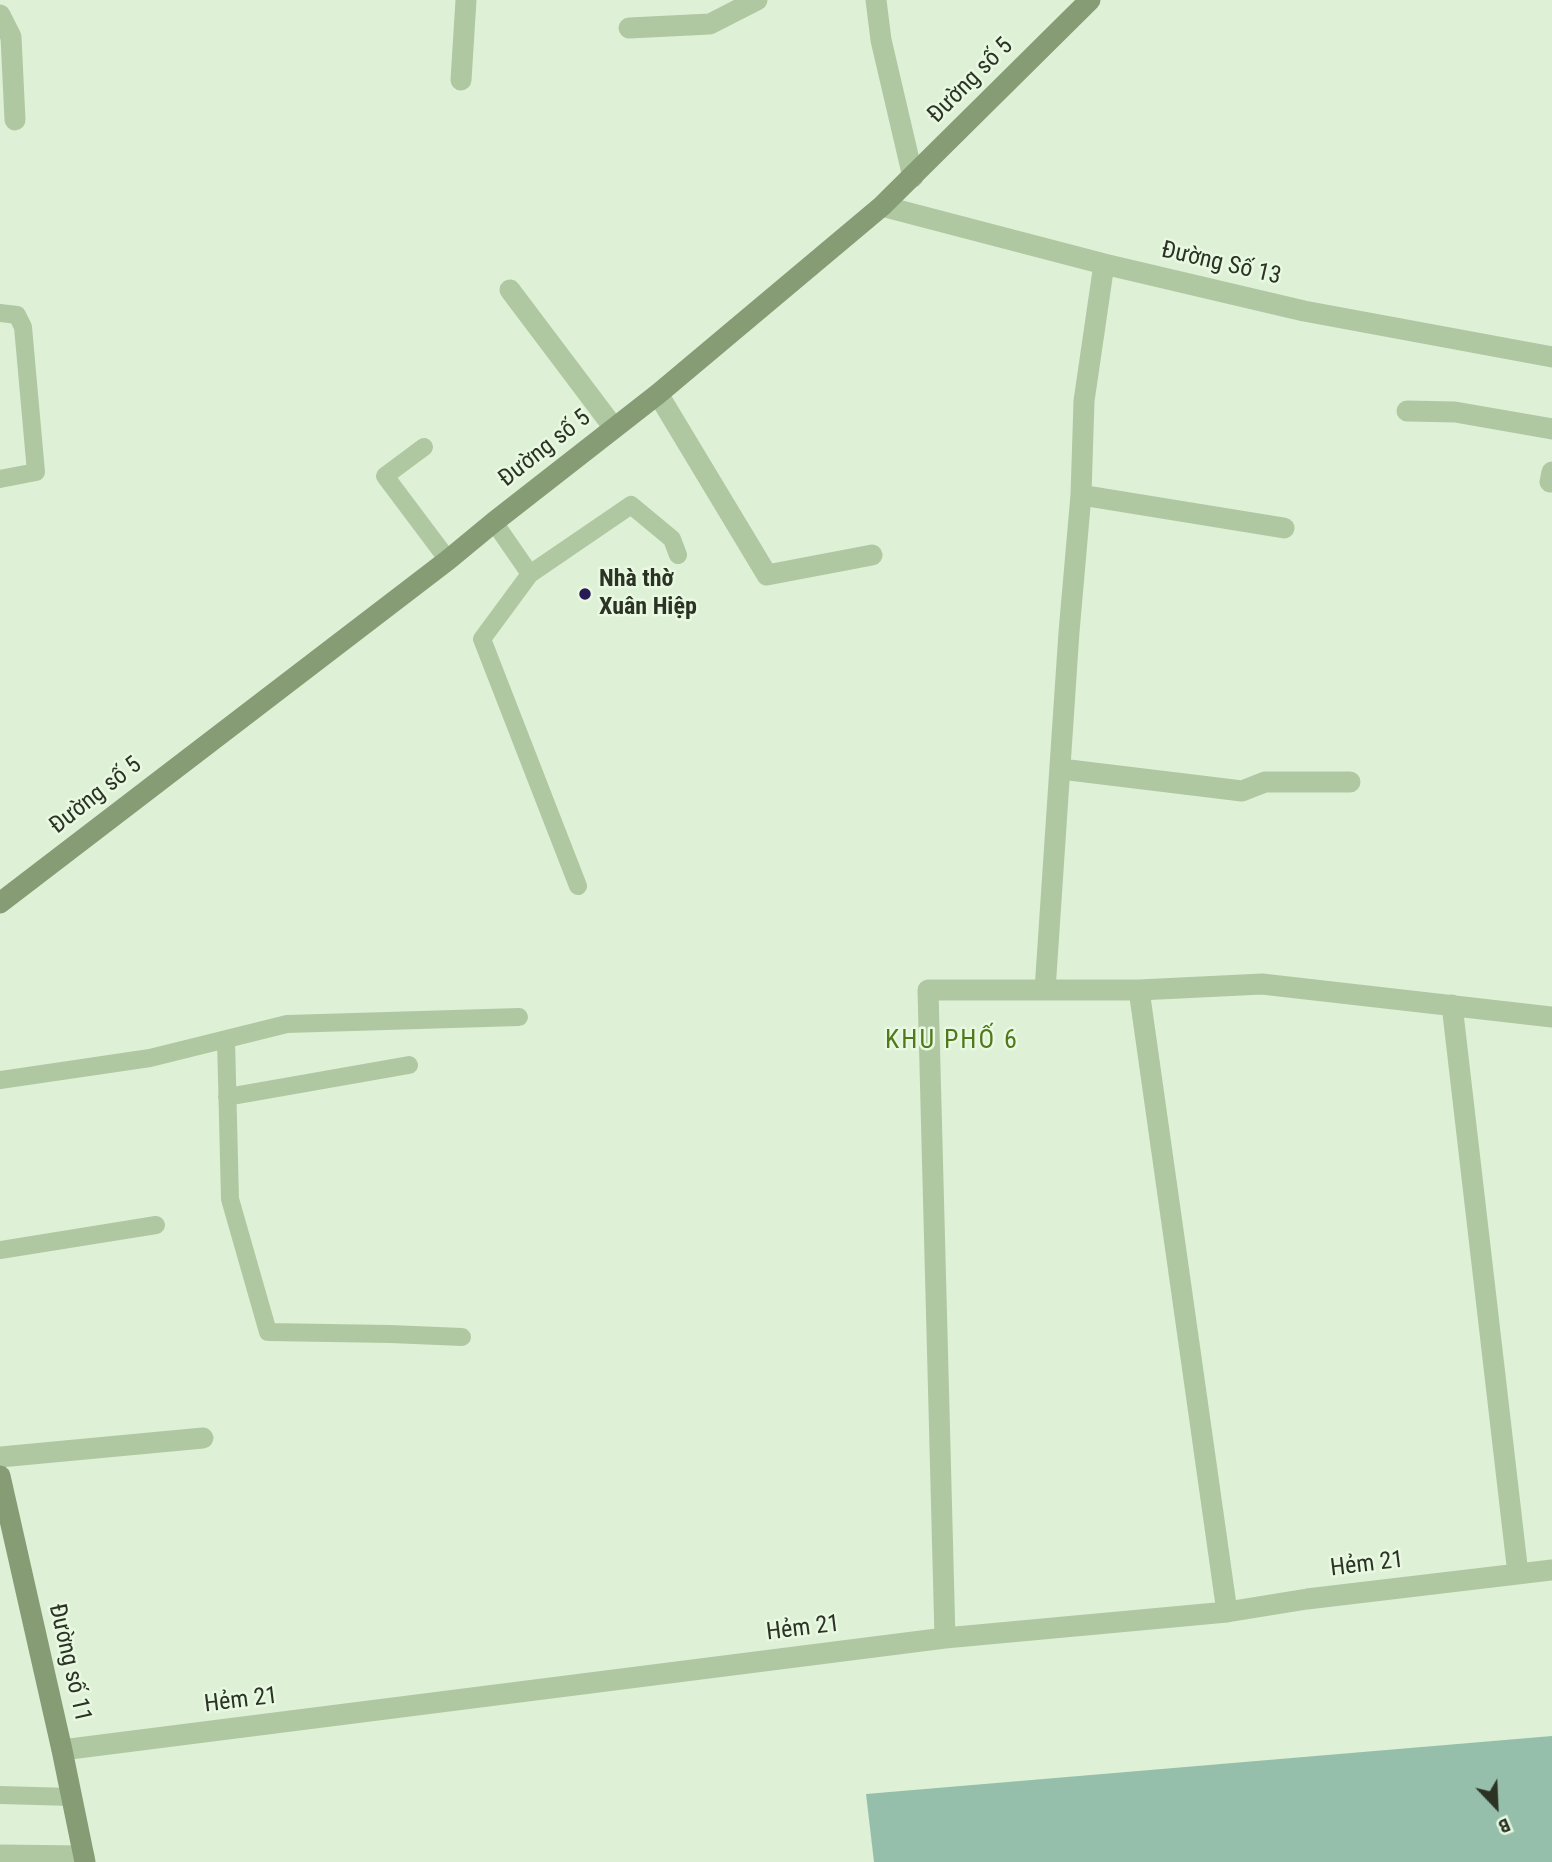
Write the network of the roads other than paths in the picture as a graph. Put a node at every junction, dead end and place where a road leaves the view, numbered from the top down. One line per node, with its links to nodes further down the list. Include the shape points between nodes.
1 (466, 0): 7 (street)
2 (757, 0): 6 (street, via 710,24)
3 (876, 0): 9 (street)
4 (1090, 0): 9 (main road, Đường số 5)
5 (0, 15): 8 (street, via 11,37)
6 (629, 27)
7 (461, 80)
8 (15, 120)
9 (913, 177): 10 (main road, Đường số 5)
10 (882, 205): 11 (street, Đường Số 13); 15 (main road, Đường số 5)
11 (1104, 264): 14 (street, Đường Số 13, via 1304,311); 21 (street, via 1084,401)
12 (510, 290): 17 (street)
13 (0, 313): 20 (lane, via 17,315 23,327 36,472)
14 (1552, 357)
15 (658, 394): 17 (main road, Đường số 5); 25 (street, via 767,575)
16 (1408, 411): 18 (street, via 1455,412)
17 (614, 429): 22 (main road, Đường số 5)
18 (1552, 429)
19 (424, 447): 26 (lane, via 385,476)
20 (0, 479)
21 (1080, 495): 23 (street); 28 (street)
22 (494, 522): 26 (main road, Đường số 5); 27 (lane)
23 (1284, 528)
24 (678, 555): 27 (lane, via 672,539 631,505)
25 (872, 555)
26 (448, 560): 31 (main road, Đường số 5)
27 (530, 574): 30 (lane, via 482,639)
28 (1061, 769): 29 (street, via 1242,791 1265,782); 32 (street)
29 (1350, 782)
30 (578, 886)
31 (0, 903)
32 (1045, 990): 33 (street); 50 (street, via 928,990)
33 (1139, 990): 34 (street, via 1262,984); 49 (street)
34 (1452, 1005): 36 (street); 48 (street)
35 (519, 1017): 37 (lane, via 287,1024)
36 (1552, 1017)
37 (226, 1039): 39 (lane, via 150,1058); 40 (lane)
38 (409, 1065): 40 (lane)
39 (0, 1080)
40 (227, 1097): 43 (lane, via 229,1199 268,1332)
41 (156, 1225): 42 (lane)
42 (0, 1251)
43 (462, 1337)
44 (203, 1438): 45 (street)
45 (0, 1457)
46 (0, 1476): 51 (main road, Đường số 11)
47 (1552, 1570): 48 (street, Hẻm 21)
48 (1518, 1574): 49 (street, Hẻm 21)
49 (1227, 1612): 50 (street, Hẻm 21)
50 (944, 1637): 51 (street, Hẻm 21)
51 (62, 1750): 53 (main road, Đường số 11)
52 (0, 1795): 53 (lane)
53 (72, 1797): 55 (main road, Đường số 11)
54 (0, 1855): 55 (street)
55 (85, 1859)

